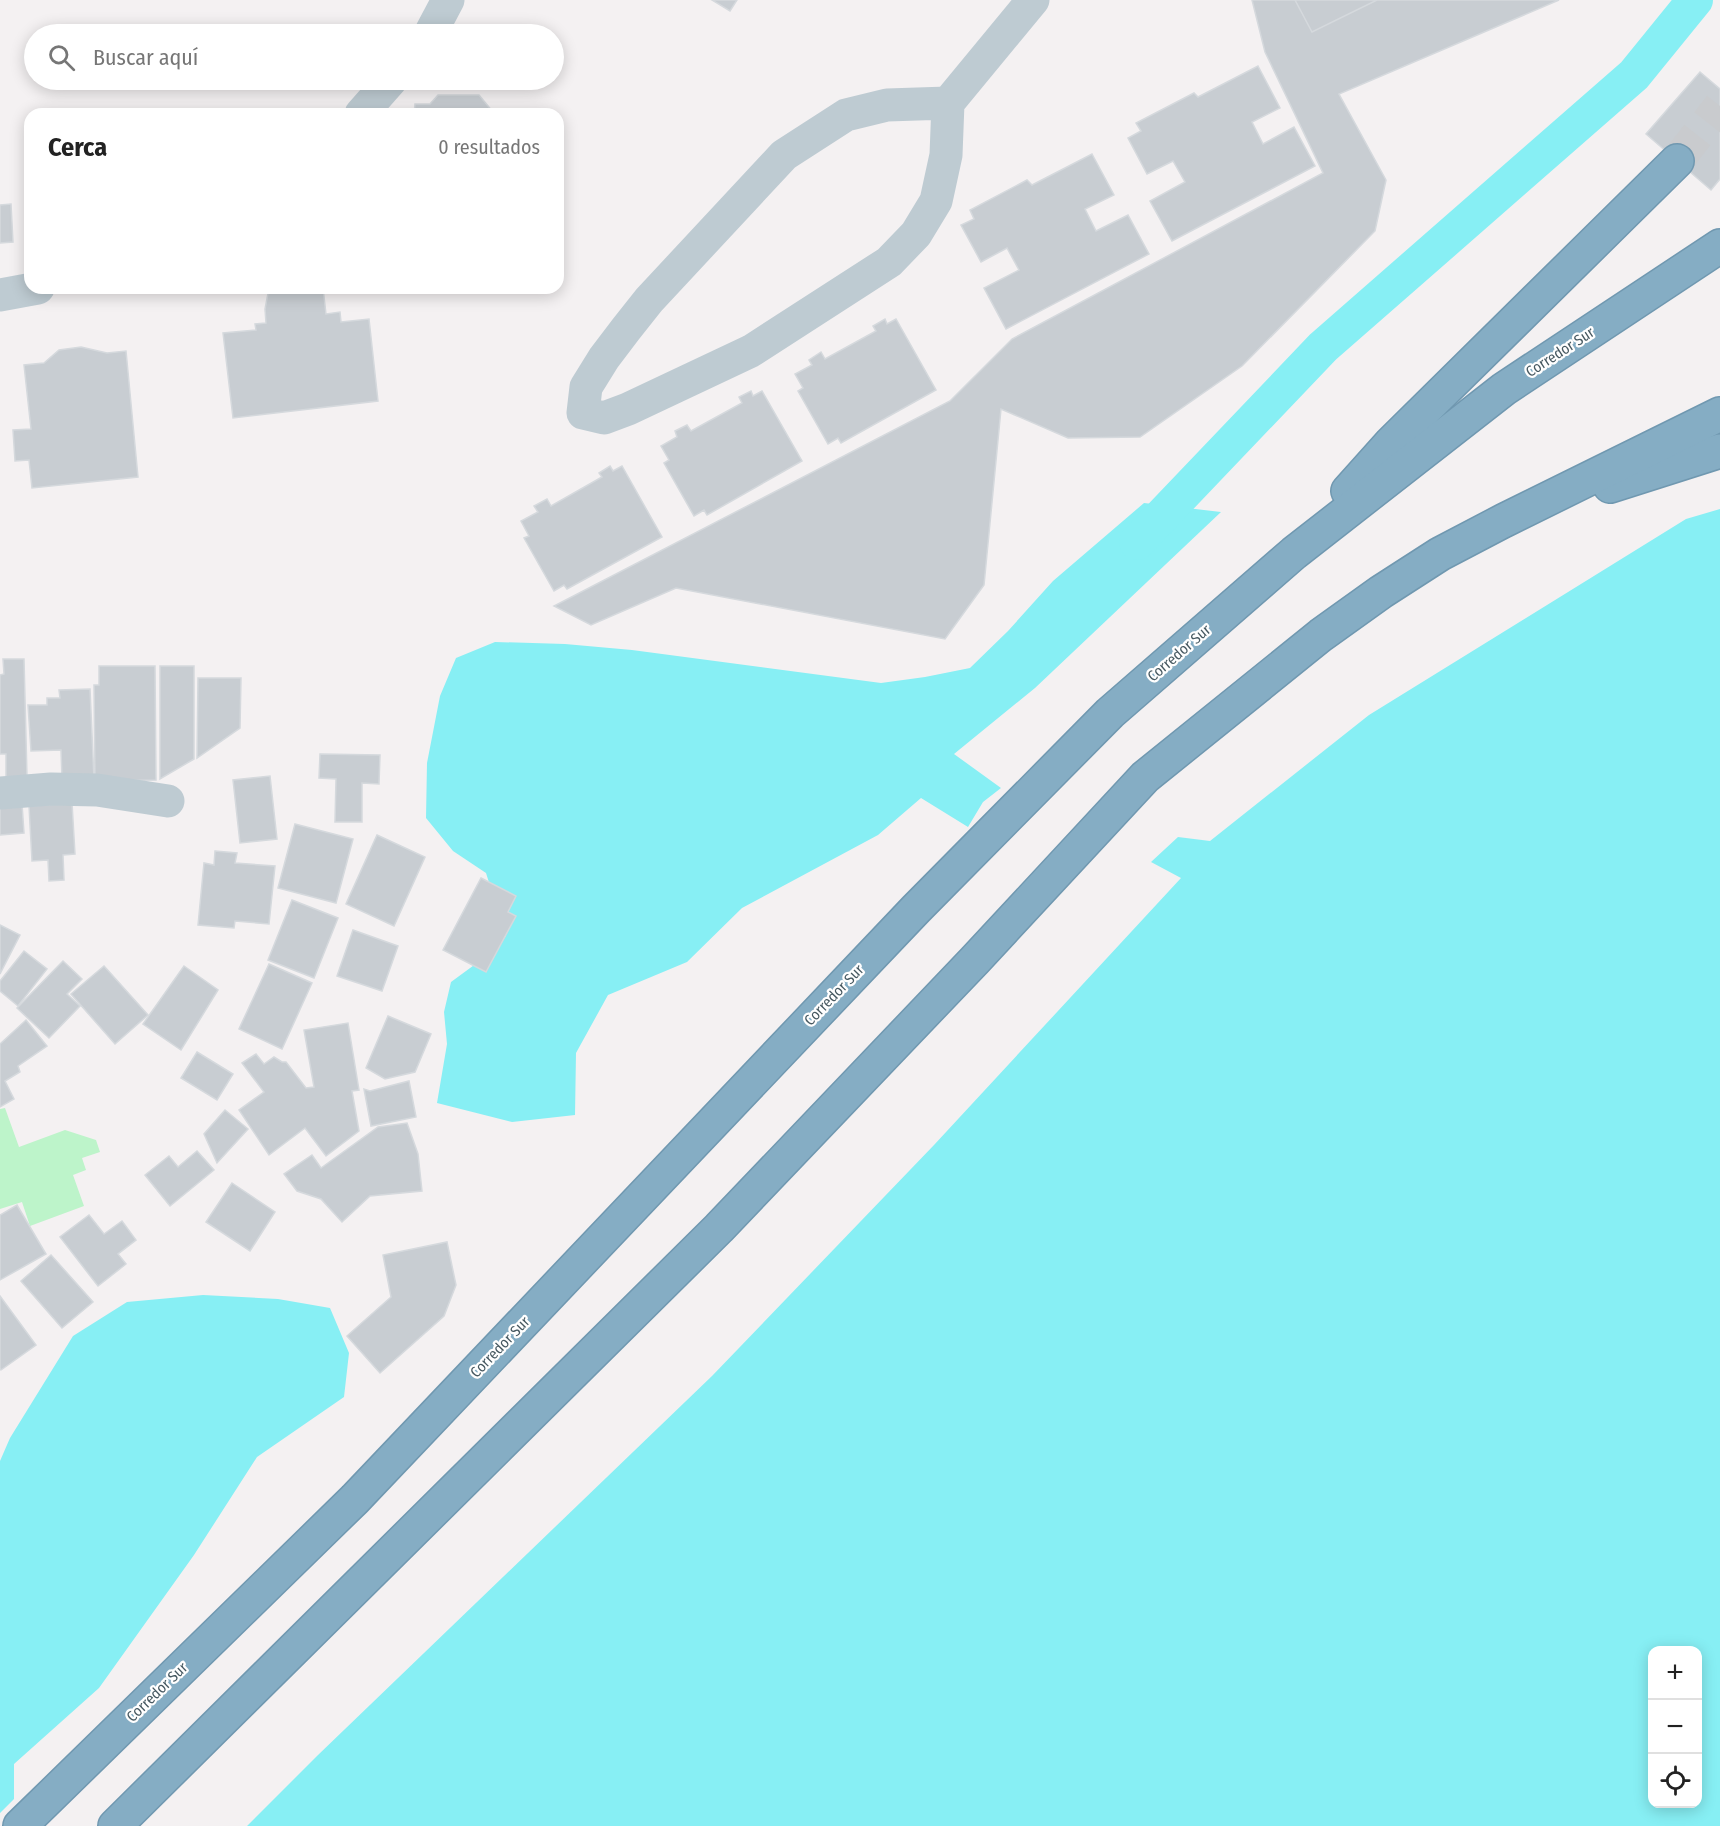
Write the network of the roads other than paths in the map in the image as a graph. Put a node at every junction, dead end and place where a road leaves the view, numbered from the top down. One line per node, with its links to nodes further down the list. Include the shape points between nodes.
1 (448, 0): 3 (street)
2 (1033, 0): 5 (street)
3 (435, 24)
4 (382, 90): 6 (street)
5 (948, 103): 5 (street, via 887,105 846,115 784,155 638,314 586,387 583,413 604,418 751,351 888,262 916,234 936,201 946,154)
6 (366, 108)
7 (1677, 161): 14 (highway, via 1391,443)
8 (1720, 246): 14 (highway, Corredor Sur, via 1504,389)
9 (24, 291): 10 (street)
10 (0, 295)
11 (1720, 414): 13 (highway)
12 (1720, 451): 13 (highway)
13 (1503, 521): 18 (highway, via 1440,554 1381,592 1321,635 1145,777 719,1228)
14 (1294, 553): 17 (highway, Corredor Sur, via 1110,713 916,909 355,1499)
15 (0, 793): 16 (street, via 97,790)
16 (168, 801)
17 (20, 1826)
18 (116, 1826)

